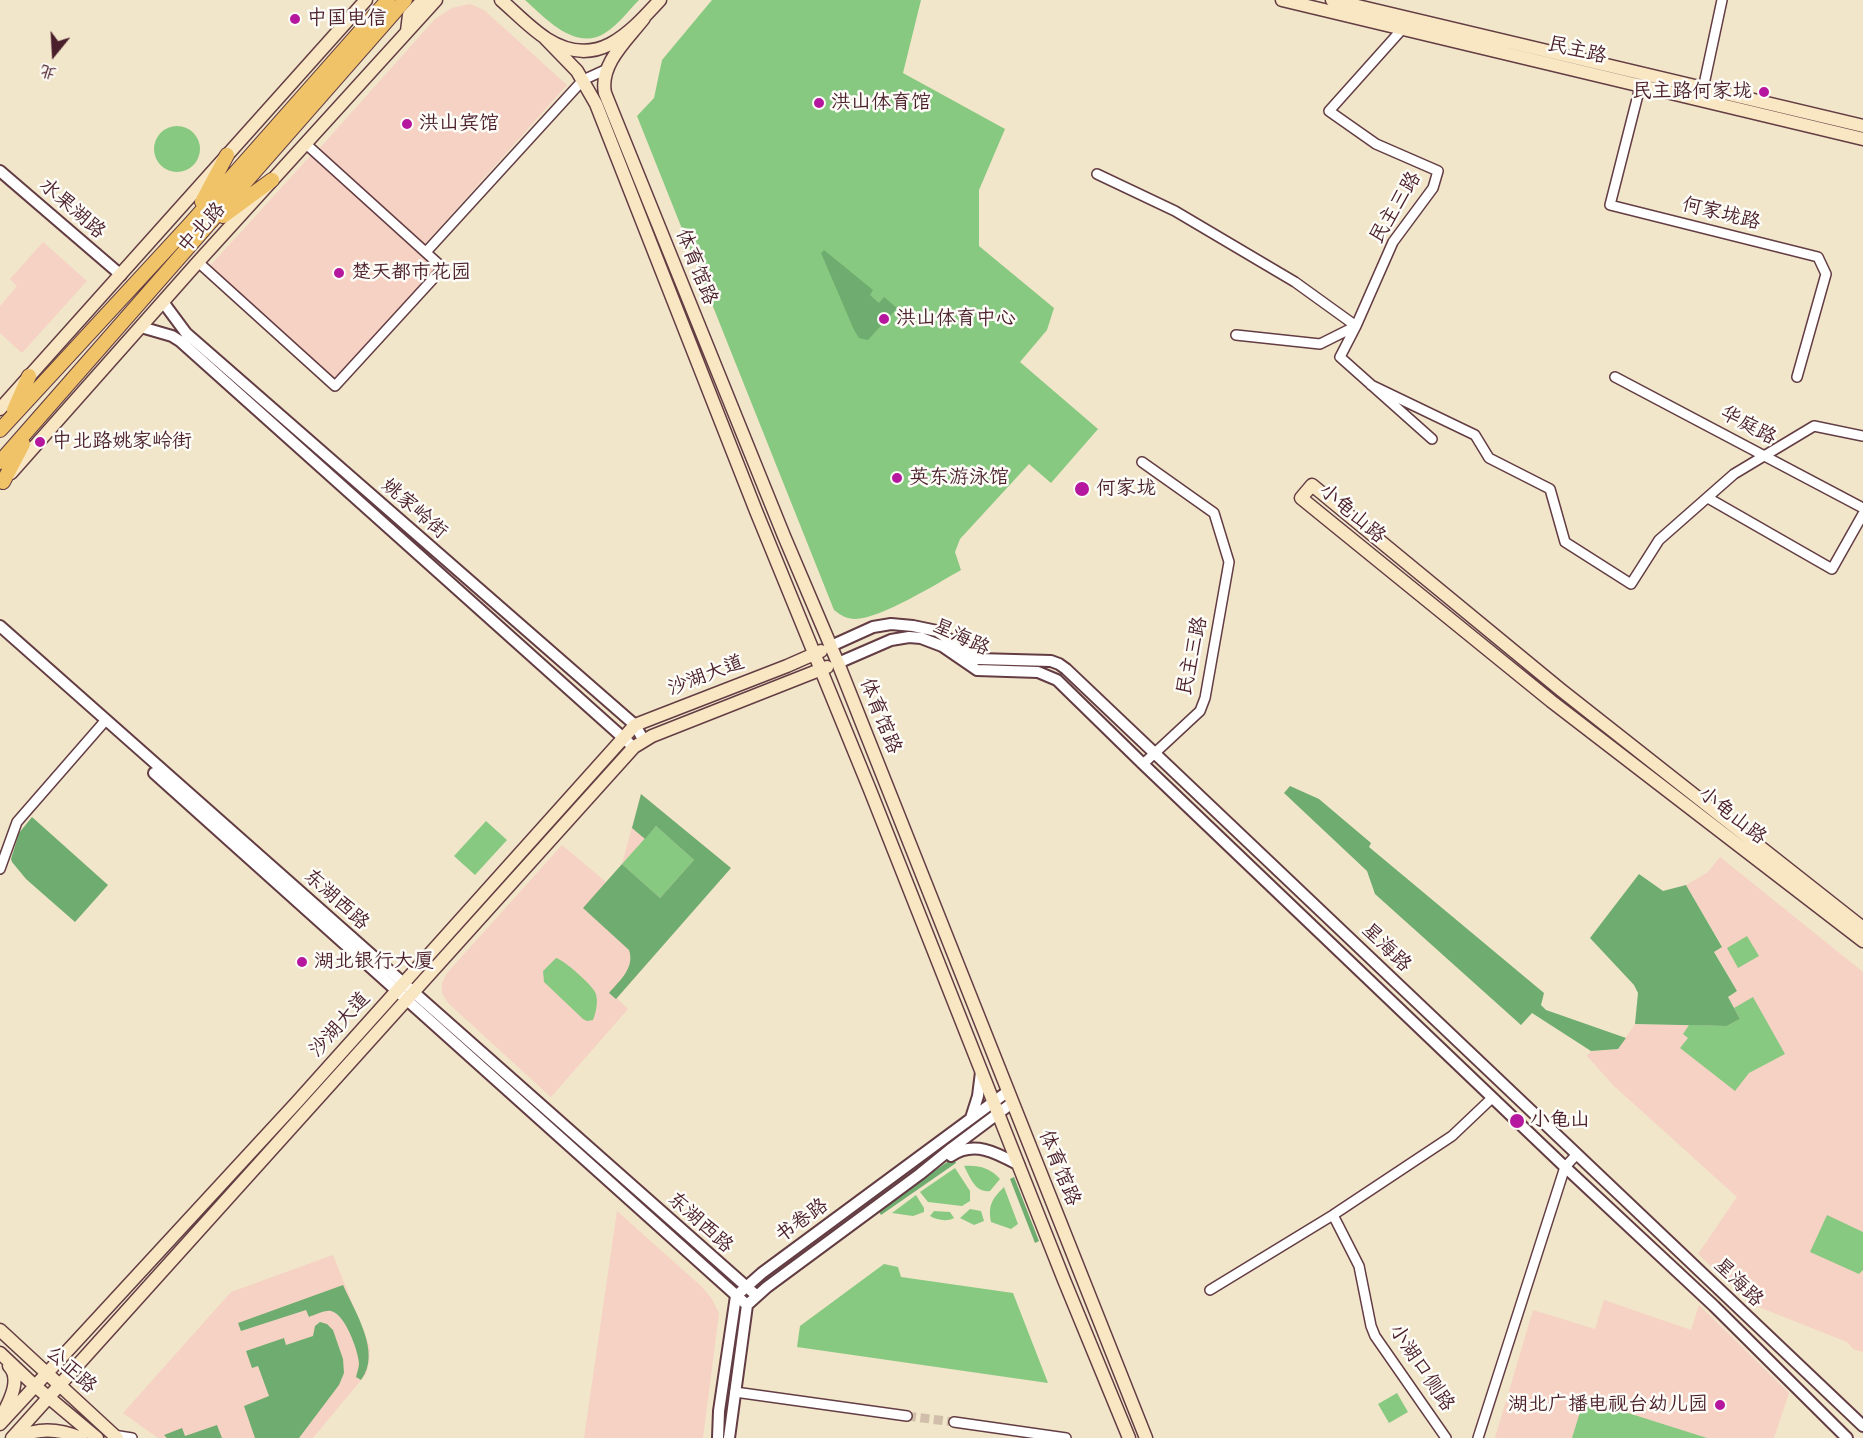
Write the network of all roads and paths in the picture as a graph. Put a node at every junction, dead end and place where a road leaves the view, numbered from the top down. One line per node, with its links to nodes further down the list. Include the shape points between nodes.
1 (366, 0): 22 (main road, 中北路)
2 (388, 0): 26 (main road, 中北路)
3 (405, 0): 26 (main road, 中北路)
4 (423, 0): 13 (main road, via 409,15)
5 (436, 0): 13 (main road, 中北路)
6 (501, 0): 14 (main road)
7 (660, 0): 11 (main road)
8 (1282, 0): 12 (main road, 民主路)
9 (1332, 0): 12 (main road, 民主路)
10 (1722, 0): 18 (street)
11 (644, 18): 14 (main road, via 596,51 569,49); 15 (main road)
12 (1406, 24): 17 (main road, 民主路); 18 (main road, 民主路); 31 (street, 民主三路, via 1329,111 1376,144 1438,171 1432,188 1393,242)
13 (406, 33): 21 (main road, 中北路)
14 (545, 38): 16 (main road, 体育馆路)
15 (606, 70): 16 (street); 52 (main road, 体育馆路, via 603,84 610,104)
16 (583, 80): 27 (street); 53 (main road, 体育馆路, via 630,185)
17 (1640, 87): 20 (main road, 民主路); 36 (street, 何家垅路, via 1611,205 1818,257 1826,274)
18 (1703, 89): 19 (main road, 民主路)
19 (1863, 126)
20 (1863, 139)
21 (306, 144): 25 (main road, 中北路); 27 (street)
22 (227, 155): 26 (main road); 29 (main road, 中北路)
23 (0, 171): 29 (street, 水果湖路)
24 (1097, 174): 31 (street, via 1185,217 1295,282)
25 (272, 180): 26 (main road); 28 (main road, 中北路)
26 (196, 227): 39 (main road, 中北路); 40 (main road, 中北路)
27 (426, 252): 28 (street, via 443,268 335,386)
28 (198, 262): 30 (main road, 中北路)
29 (121, 275): 34 (main road, 中北路)
30 (163, 302): 32 (main road, 中北路); 57 (street, 姚家岭街, via 186,333)
31 (1356, 326): 33 (street, via 1320,344); 37 (street, 民主三路, via 1340,357)
32 (141, 327): 46 (main road, 中北路); 58 (street, 姚家岭街, via 180,341)
33 (1236, 335)
34 (29, 376): 38 (main road, 中北路); 40 (main road)
35 (1615, 377): 43 (street, 华庭路)
36 (1797, 377)
37 (1371, 385): 42 (street); 47 (street, via 1475,435 1489,458 1550,489 1565,542 1631,584 1659,540)
38 (0, 410)
39 (34, 423): 44 (main road, 中北路); 46 (main road)
40 (4, 426)
41 (1863, 436): 43 (street, via 1814,426)
42 (1432, 439)
43 (1765, 456): 47 (street, via 1734,474); 48 (street, 华庭路)
44 (0, 462)
45 (1142, 462): 60 (street, 民主三路, via 1215,513 1228,561 1200,711)
46 (2, 484)
47 (1707, 498): 49 (street, via 1832,569)
48 (1863, 508)
49 (1863, 514)
50 (0, 626): 56 (street, 东湖西路)
51 (0, 634): 56 (street, 东湖西路)
52 (831, 646): 53 (main road, 沙湖大道); 54 (main road, 体育馆路); 60 (street, 星海路, via 873,627 891,624 937,631 978,659 1059,664)
53 (815, 653): 55 (main road, 体育馆路); 57 (main road, 沙湖大道)
54 (838, 663): 55 (main road, 沙湖大道); 61 (street, 星海路, via 891,640 909,637 938,643 977,670 1045,674 1065,686); 67 (main road, 体育馆路)
55 (822, 669): 59 (main road, 沙湖大道); 66 (main road, 体育馆路)
56 (103, 723): 62 (street, via 17,822); 65 (street, 东湖西路)
57 (634, 725): 58 (main road, 沙湖大道); 59 (street, 姚家岭街)
58 (623, 738): 59 (street, 姚家岭街); 65 (main road, 沙湖大道)
59 (639, 744): 65 (main road, 沙湖大道)
60 (1155, 753): 61 (street, 民主三路); 71 (street, 星海路)
61 (1143, 764): 68 (street, 星海路)
62 (0, 869)
63 (1863, 928): 64 (main road, 小龟山路, via 1561,690 1312,484 1301,498 1551,701)
64 (1863, 941)
65 (405, 992): 76 (street, 东湖西路); 78 (street, 东湖西路); 83 (main road, 沙湖大道); 85 (main road, 沙湖大道)
66 (981, 1068): 69 (main road, 体育馆路); 70 (street)
67 (1010, 1098): 69 (street, 书卷路); 103 (main road, 体育馆路)
68 (1492, 1098): 74 (street, 星海路); 75 (street, via 1452,1136)
69 (996, 1108): 70 (street, 书卷路); 72 (street, 书卷路); 73 (main road, 体育馆路)
70 (970, 1120): 76 (street, 书卷路)
71 (1577, 1154): 74 (street); 91 (street, 星海路)
72 (936, 1161): 73 (street, via 974,1148); 79 (street, 书卷路)
73 (1019, 1165): 102 (main road, 体育馆路)
74 (1565, 1167): 105 (street); 106 (street, 星海路, via 1714,1306)
75 (1333, 1215): 77 (street); 104 (street, 小湖口侧路, via 1359,1266 1375,1336)
76 (745, 1287): 78 (street, 书卷路); 79 (street, 东湖西路)
77 (1210, 1290)
78 (736, 1296): 80 (street, 东湖西路); 99 (street)
79 (757, 1296): 80 (street, 书卷路)
80 (747, 1305): 86 (street)
81 (0, 1330): 83 (main road, 公正路)
82 (0, 1355): 84 (main road, 公正路); 89 (main road, via 15,1376)
83 (46, 1374): 84 (main road, 沙湖大道); 85 (main road, 公正路)
84 (35, 1386): 87 (main road, 公正路); 89 (main road, 沙湖大道)
85 (59, 1386): 87 (main road, 沙湖大道); 93 (main road, 公正路)
86 (735, 1392): 88 (street); 100 (street)
87 (49, 1398): 94 (main road, 沙湖大道); 97 (main road, 公正路)
88 (907, 1416)
89 (0, 1422)
90 (954, 1422): 101 (street)
91 (1863, 1426)
92 (60, 1434): 95 (main road, via 42,1430); 96 (main road)
93 (115, 1436): 98 (street)
94 (12, 1438)
95 (18, 1438)
96 (81, 1438)
97 (97, 1438)
98 (132, 1438)
99 (717, 1438)
100 (729, 1438)
101 (1066, 1438)
102 (1129, 1438)
103 (1146, 1438)
104 (1446, 1438)
105 (1478, 1438)
106 (1847, 1438)

